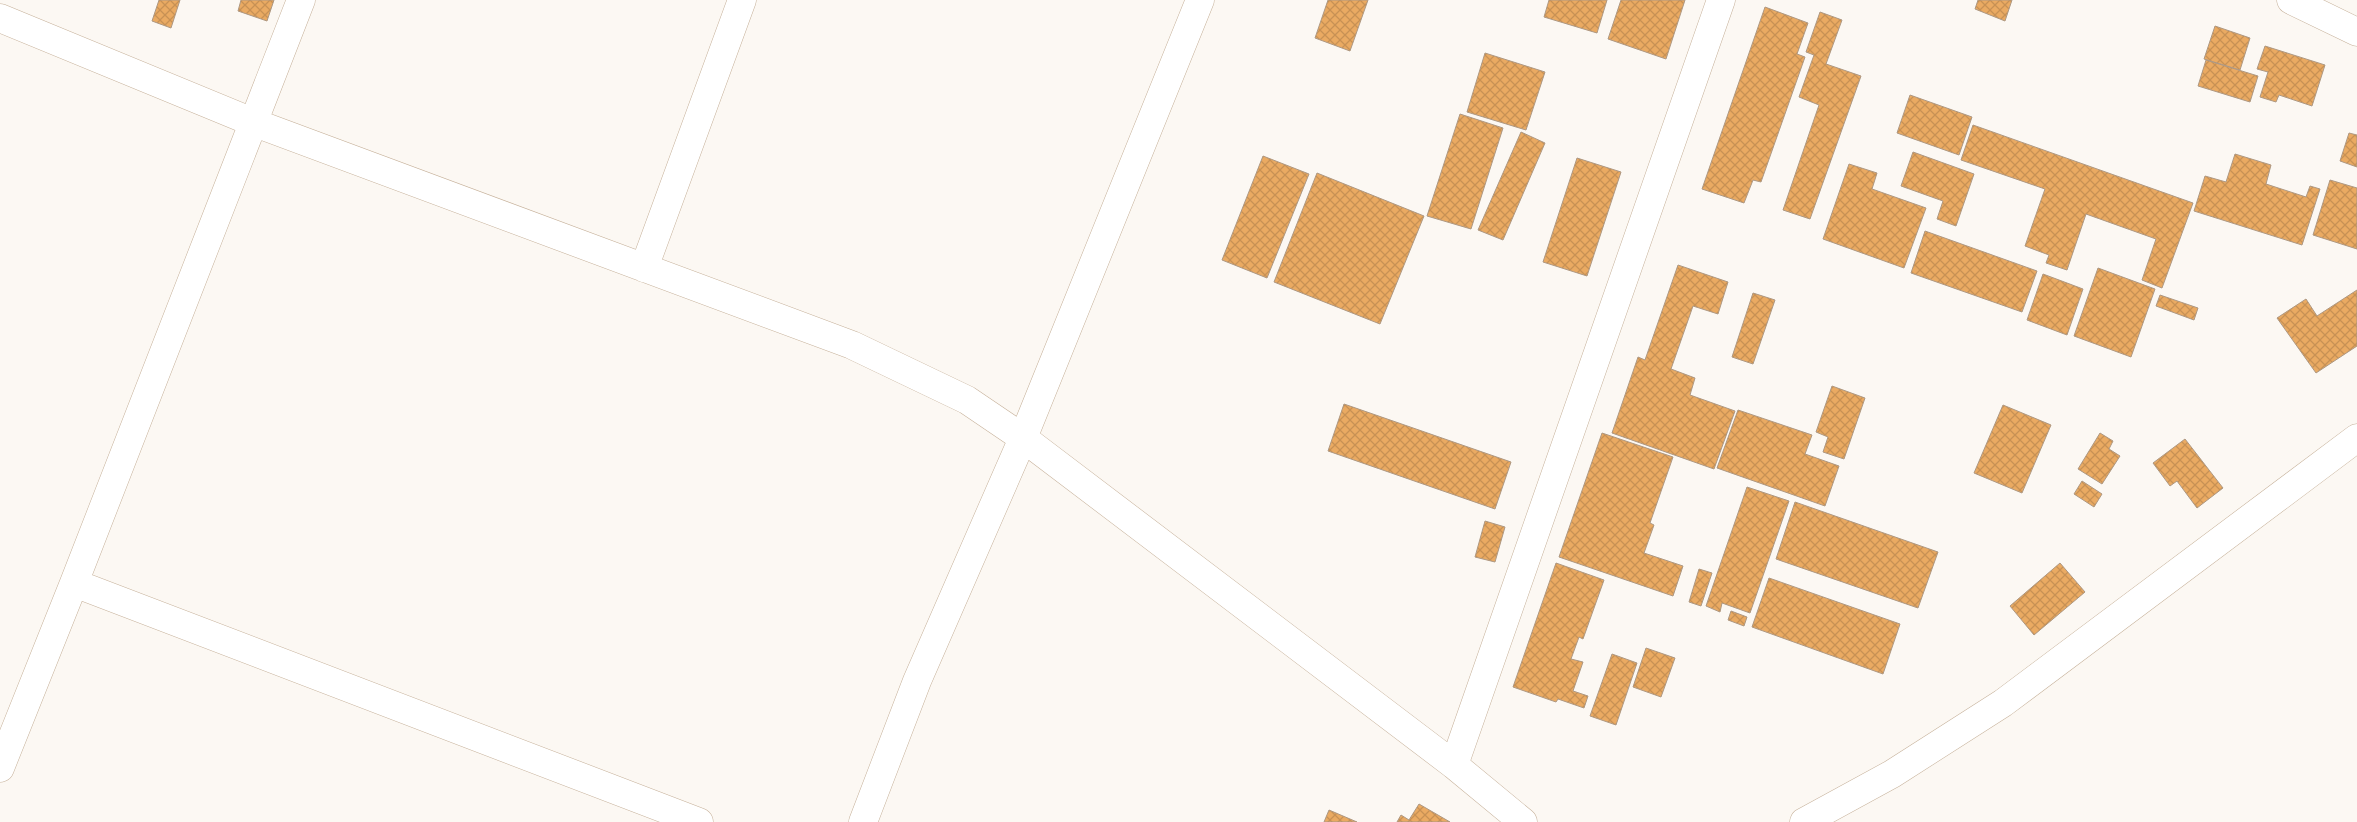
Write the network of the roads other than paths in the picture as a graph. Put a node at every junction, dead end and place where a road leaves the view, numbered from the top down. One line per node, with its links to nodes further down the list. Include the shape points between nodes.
1 (301, 0): 8 (street)
2 (742, 0): 9 (street)
3 (1200, 0): 10 (street)
4 (1721, 0): 13 (street)
5 (2291, 0): 7 (street)
6 (0, 18): 8 (street)
7 (2357, 32)
8 (254, 124): 9 (street); 12 (street)
9 (644, 268): 10 (street, via 852,345 967,400)
10 (1023, 438): 13 (street); 16 (street, via 917,681)
11 (2357, 438): 18 (street, via 2003,704 1892,774)
12 (74, 583): 14 (street); 15 (street)
13 (1454, 765): 17 (street)
14 (0, 768)
15 (699, 822)
16 (863, 822)
17 (1524, 822)
18 (1804, 822)

